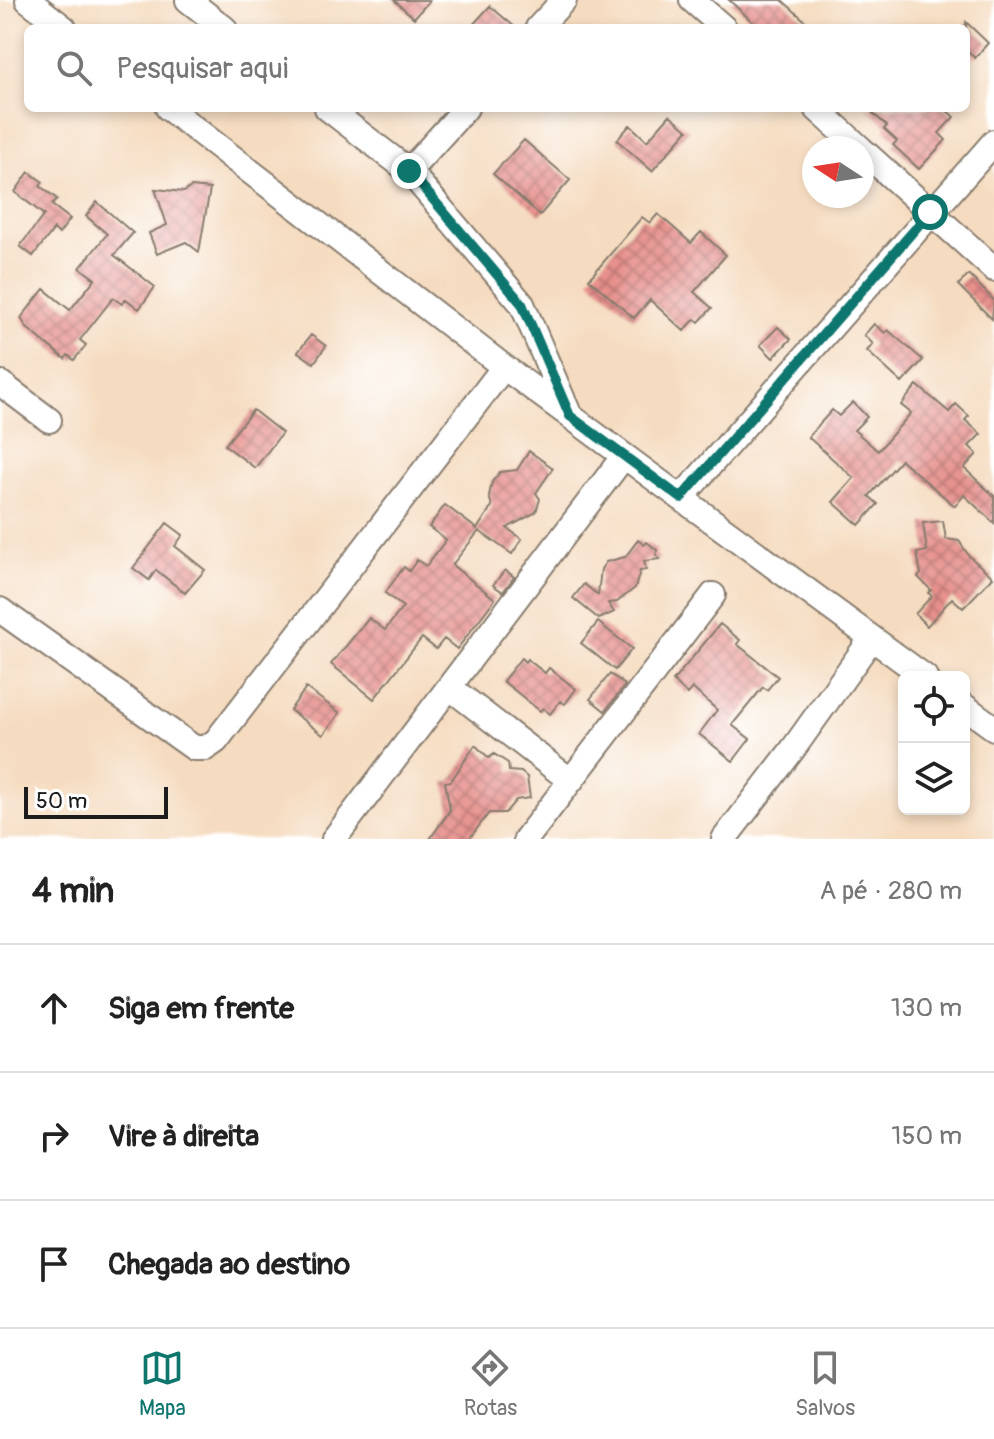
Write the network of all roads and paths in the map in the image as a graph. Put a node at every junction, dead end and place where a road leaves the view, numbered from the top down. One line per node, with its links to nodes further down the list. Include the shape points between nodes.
1 (28, 0): 5 (street)
2 (188, 0): 6 (street)
3 (564, 0): 7 (street)
4 (692, 0): 8 (street)
5 (59, 24)
6 (219, 24)
7 (542, 24)
8 (719, 24)
9 (173, 112): 19 (street)
10 (332, 112): 16 (street)
11 (462, 112): 16 (street)
12 (820, 112): 13 (street)
13 (847, 136)
14 (994, 142): 17 (street)
15 (874, 161): 17 (street)
16 (409, 171): 21 (street, via 522,304)
17 (930, 212): 18 (street); 24 (street)
18 (994, 269)
19 (504, 367): 21 (street); 26 (street, via 206,748 194,748)
20 (0, 383): 22 (street)
21 (570, 416): 23 (street)
22 (49, 420)
23 (624, 456): 24 (street); 29 (street)
24 (681, 498): 27 (street)
25 (713, 595): 32 (street)
26 (0, 610)
27 (872, 638): 28 (street); 35 (street)
28 (917, 671)
29 (449, 687): 32 (street); 33 (street)
30 (970, 710): 31 (street)
31 (994, 728)
32 (571, 781): 34 (street)
33 (334, 839)
34 (526, 839)
35 (724, 839)

